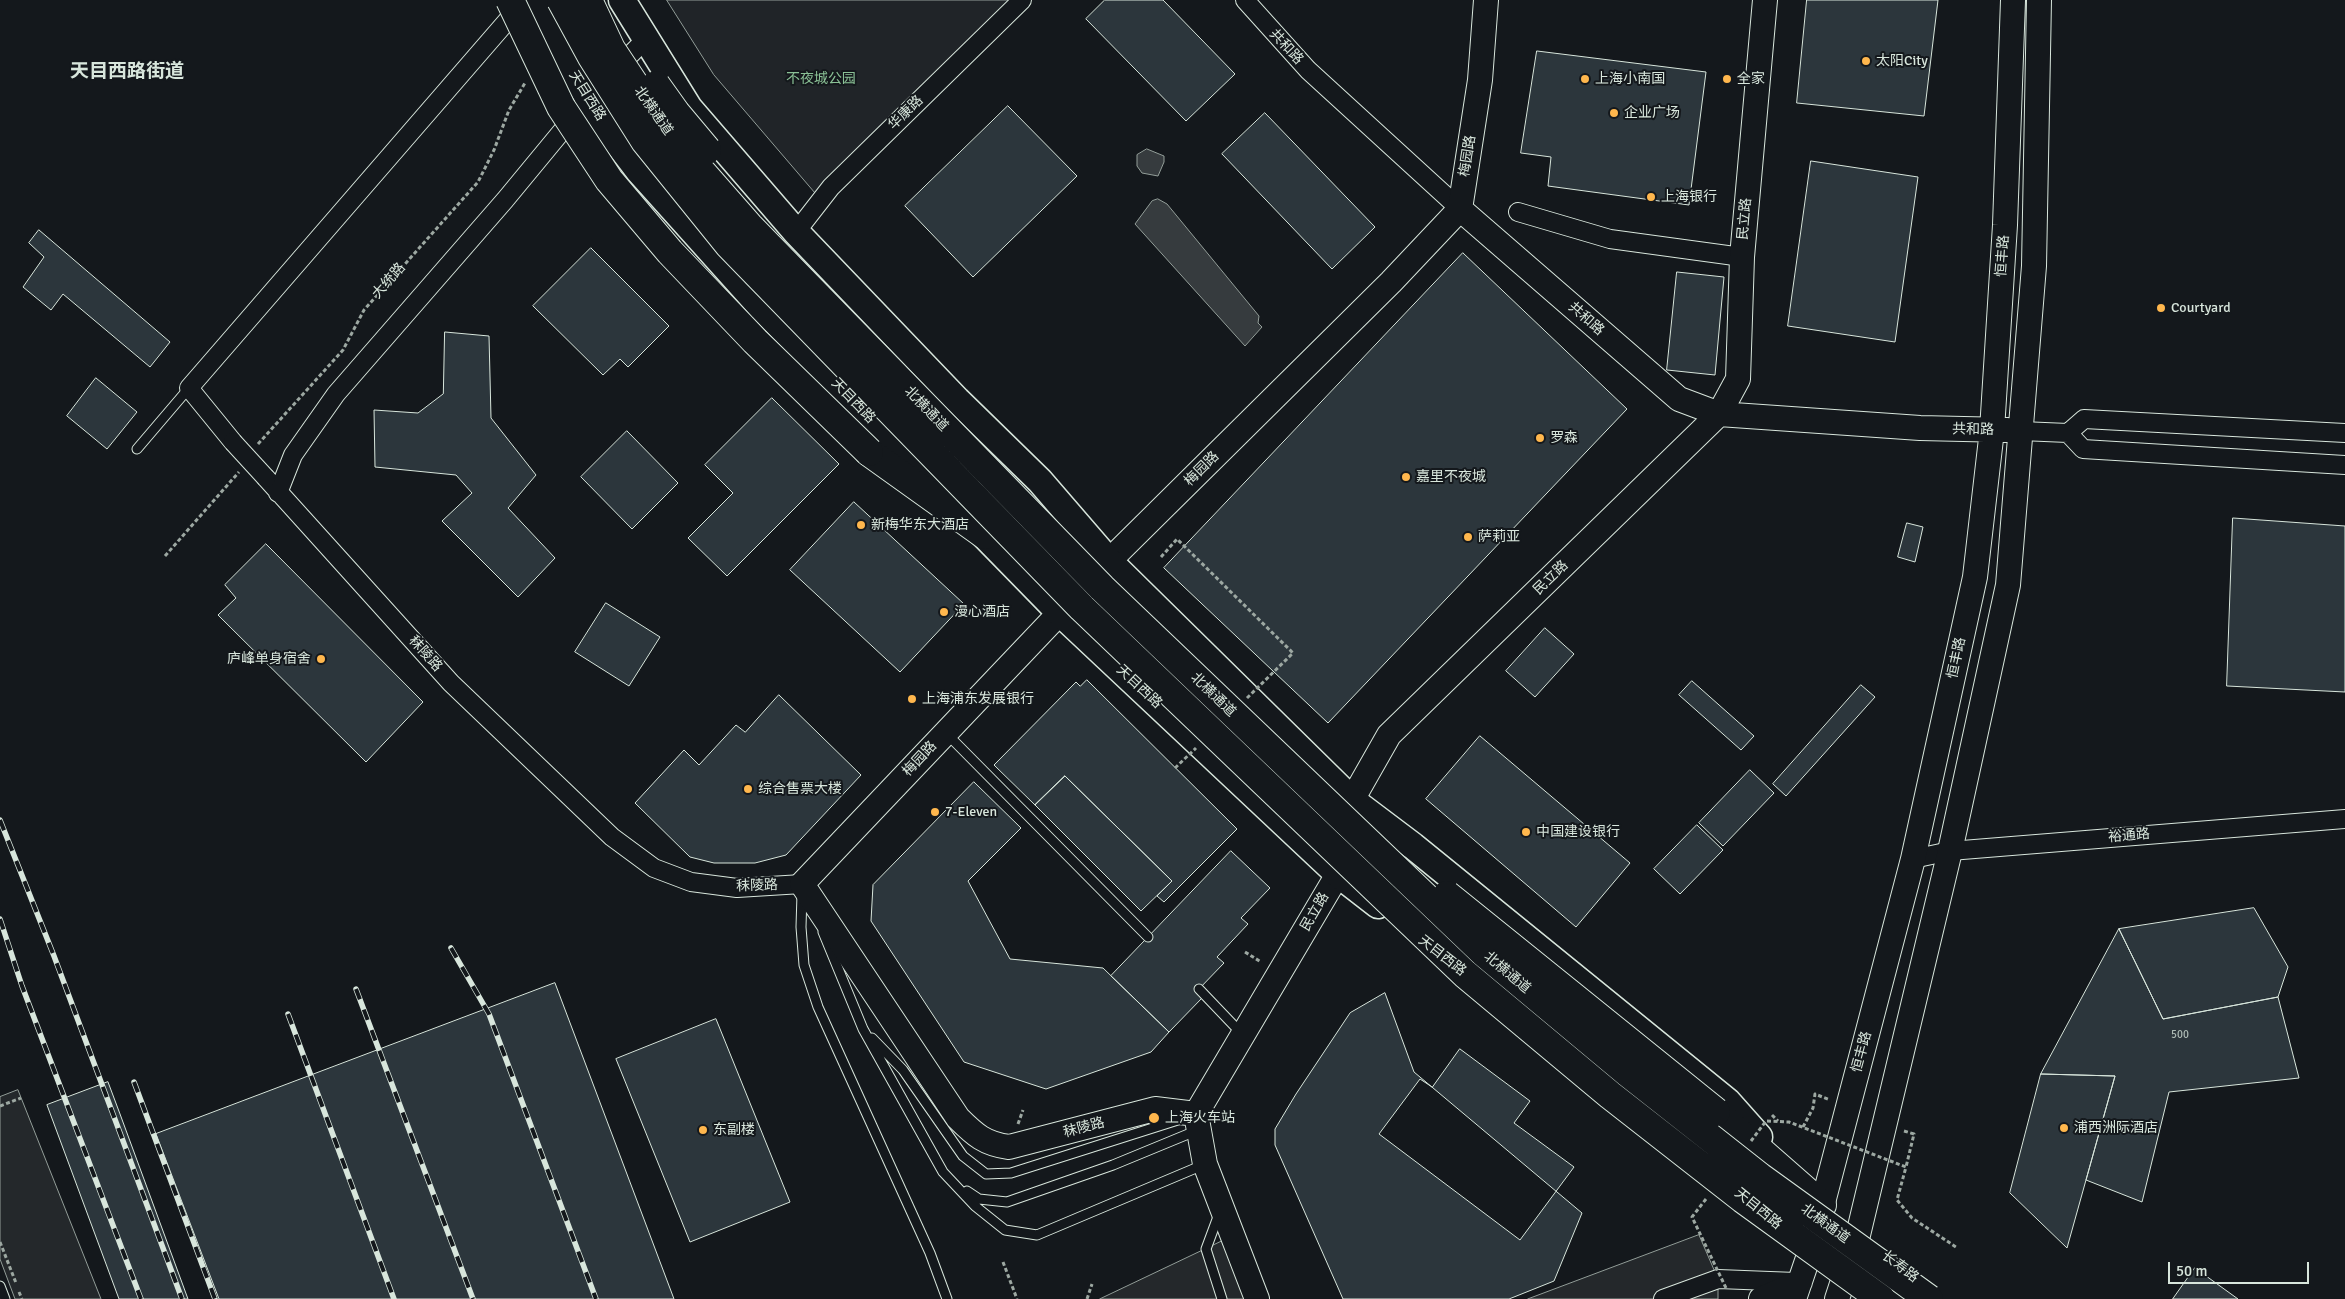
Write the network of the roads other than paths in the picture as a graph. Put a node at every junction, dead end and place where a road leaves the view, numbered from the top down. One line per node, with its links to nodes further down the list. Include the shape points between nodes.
1 (510, 0): 32 (highway, bridge, via 562,107 609,180 676,259 869,452)
2 (526, 0): 23 (street)
3 (532, 0): 16 (main road, 天目西路)
4 (542, 0): 17 (highway, bridge, via 573,52)
5 (561, 0): 17 (highway, 北横通道, bridge, via 592,57)
6 (588, 0): 22 (highway, 北横通道, bridge, via 611,49 664,129 750,226)
7 (606, 0): 22 (highway, bridge, via 634,53 676,113 760,213)
8 (622, 0): 15 (main road)
9 (1022, 0): 20 (street, 华康路, via 830,187)
10 (1245, 0): 18 (street, 共和路, via 1308,70)
11 (1486, 0): 18 (street, 梅园路, via 1480,80)
12 (1765, 0): 21 (street, 民立路)
13 (2013, 0): 25 (street, 恒丰路, via 2005,225)
14 (2039, 0): 26 (street, via 2034,266)
15 (645, 40): 16 (street); 20 (main road, via 689,108)
16 (588, 98): 31 (street, via 505,200 336,394 293,455); 32 (main road, 天目西路, via 639,171 697,237)
17 (645, 141): 64 (highway, 北横通道, bridge, via 729,245 1076,601 1465,974 1610,1096 1743,1199)
18 (1460, 210): 24 (street, 共和路, via 1679,399); 33 (street, 梅园路)
19 (1518, 212): 21 (street, via 1610,239)
20 (796, 232): 33 (main road, via 957,400 1040,481)
21 (1742, 257): 24 (street, 民立路, via 1738,379)
22 (818, 296): 36 (highway, 北横通道, bridge, via 1102,588)
23 (189, 388): 29 (lane); 31 (street, 秣陵路, bridge)
24 (1720, 414): 25 (street, 共和路); 37 (street, 民立路, via 1388,735)
25 (1992, 430): 26 (street, 共和路); 40 (street, 恒丰路, via 1975,577)
26 (2021, 430): 27 (street); 39 (street, via 2008,585)
27 (2068, 433): 28 (street, via 2084,419); 30 (street, via 2083,449)
28 (2345, 433)
29 (137, 449)
30 (2345, 465)
31 (278, 493): 42 (street, 秣陵路, via 451,683 612,837 654,868 691,882 737,888)
32 (985, 535): 34 (main road, 天目西路)
33 (1109, 561): 34 (street, 梅园路); 37 (main road)
34 (1060, 613): 35 (street, 梅园路); 41 (main road, 天目西路)
35 (945, 732): 42 (street, 梅园路); 43 (lane)
36 (1260, 741): 50 (highway, bridge, via 1716,1112); 65 (highway, 北横通道, bridge, via 1483,952 1628,1074 1760,1176)
37 (1352, 800): 41 (street, 民立路); 50 (main road, via 1379,845 1711,1122)
38 (2345, 819): 39 (street, 裕通路)
39 (1950, 851): 40 (street, 裕通路); 52 (street)
40 (1913, 859): 50 (street, 恒丰路)
41 (1338, 874): 46 (street, 民立路); 53 (main road, 天目西路, via 1772,1218)
42 (802, 884): 45 (lane); 47 (street, 秣陵路, via 958,1118 974,1134 993,1145 1010,1148 1155,1109); 58 (lane, via 804,966 818,1007 930,1253)
43 (1148, 937)
44 (1199, 989): 46 (lane)
45 (863, 1029): 47 (lane, via 903,1070 963,1156 986,1174 1011,1173); 49 (lane, via 943,1172)
46 (1243, 1035): 47 (street, 民立路)
47 (1198, 1122): 48 (street); 49 (lane, via 1113,1165 1007,1202 979,1199)
48 (1205, 1164): 49 (lane, via 1037,1235 1005,1230 975,1206); 51 (street)
49 (956, 1184)
50 (1822, 1205): 52 (main road); 53 (street, 恒丰路)
51 (1222, 1207): 59 (lane, via 1206,1249); 60 (street)
52 (1858, 1235): 56 (street); 66 (main road, 长寿路)
53 (1810, 1252): 55 (street, 恒丰路); 56 (main road, 天目西路)
54 (0, 1286): 57 (lane)
55 (1797, 1290): 61 (street, via 1718,1279); 62 (street)
56 (1840, 1290): 63 (main road)
57 (5, 1299)
58 (947, 1299)
59 (1222, 1299)
60 (1257, 1299)
61 (1663, 1299)
62 (1761, 1299)
63 (1868, 1299)
64 (1881, 1299)
65 (1929, 1299)
66 (1943, 1299)

